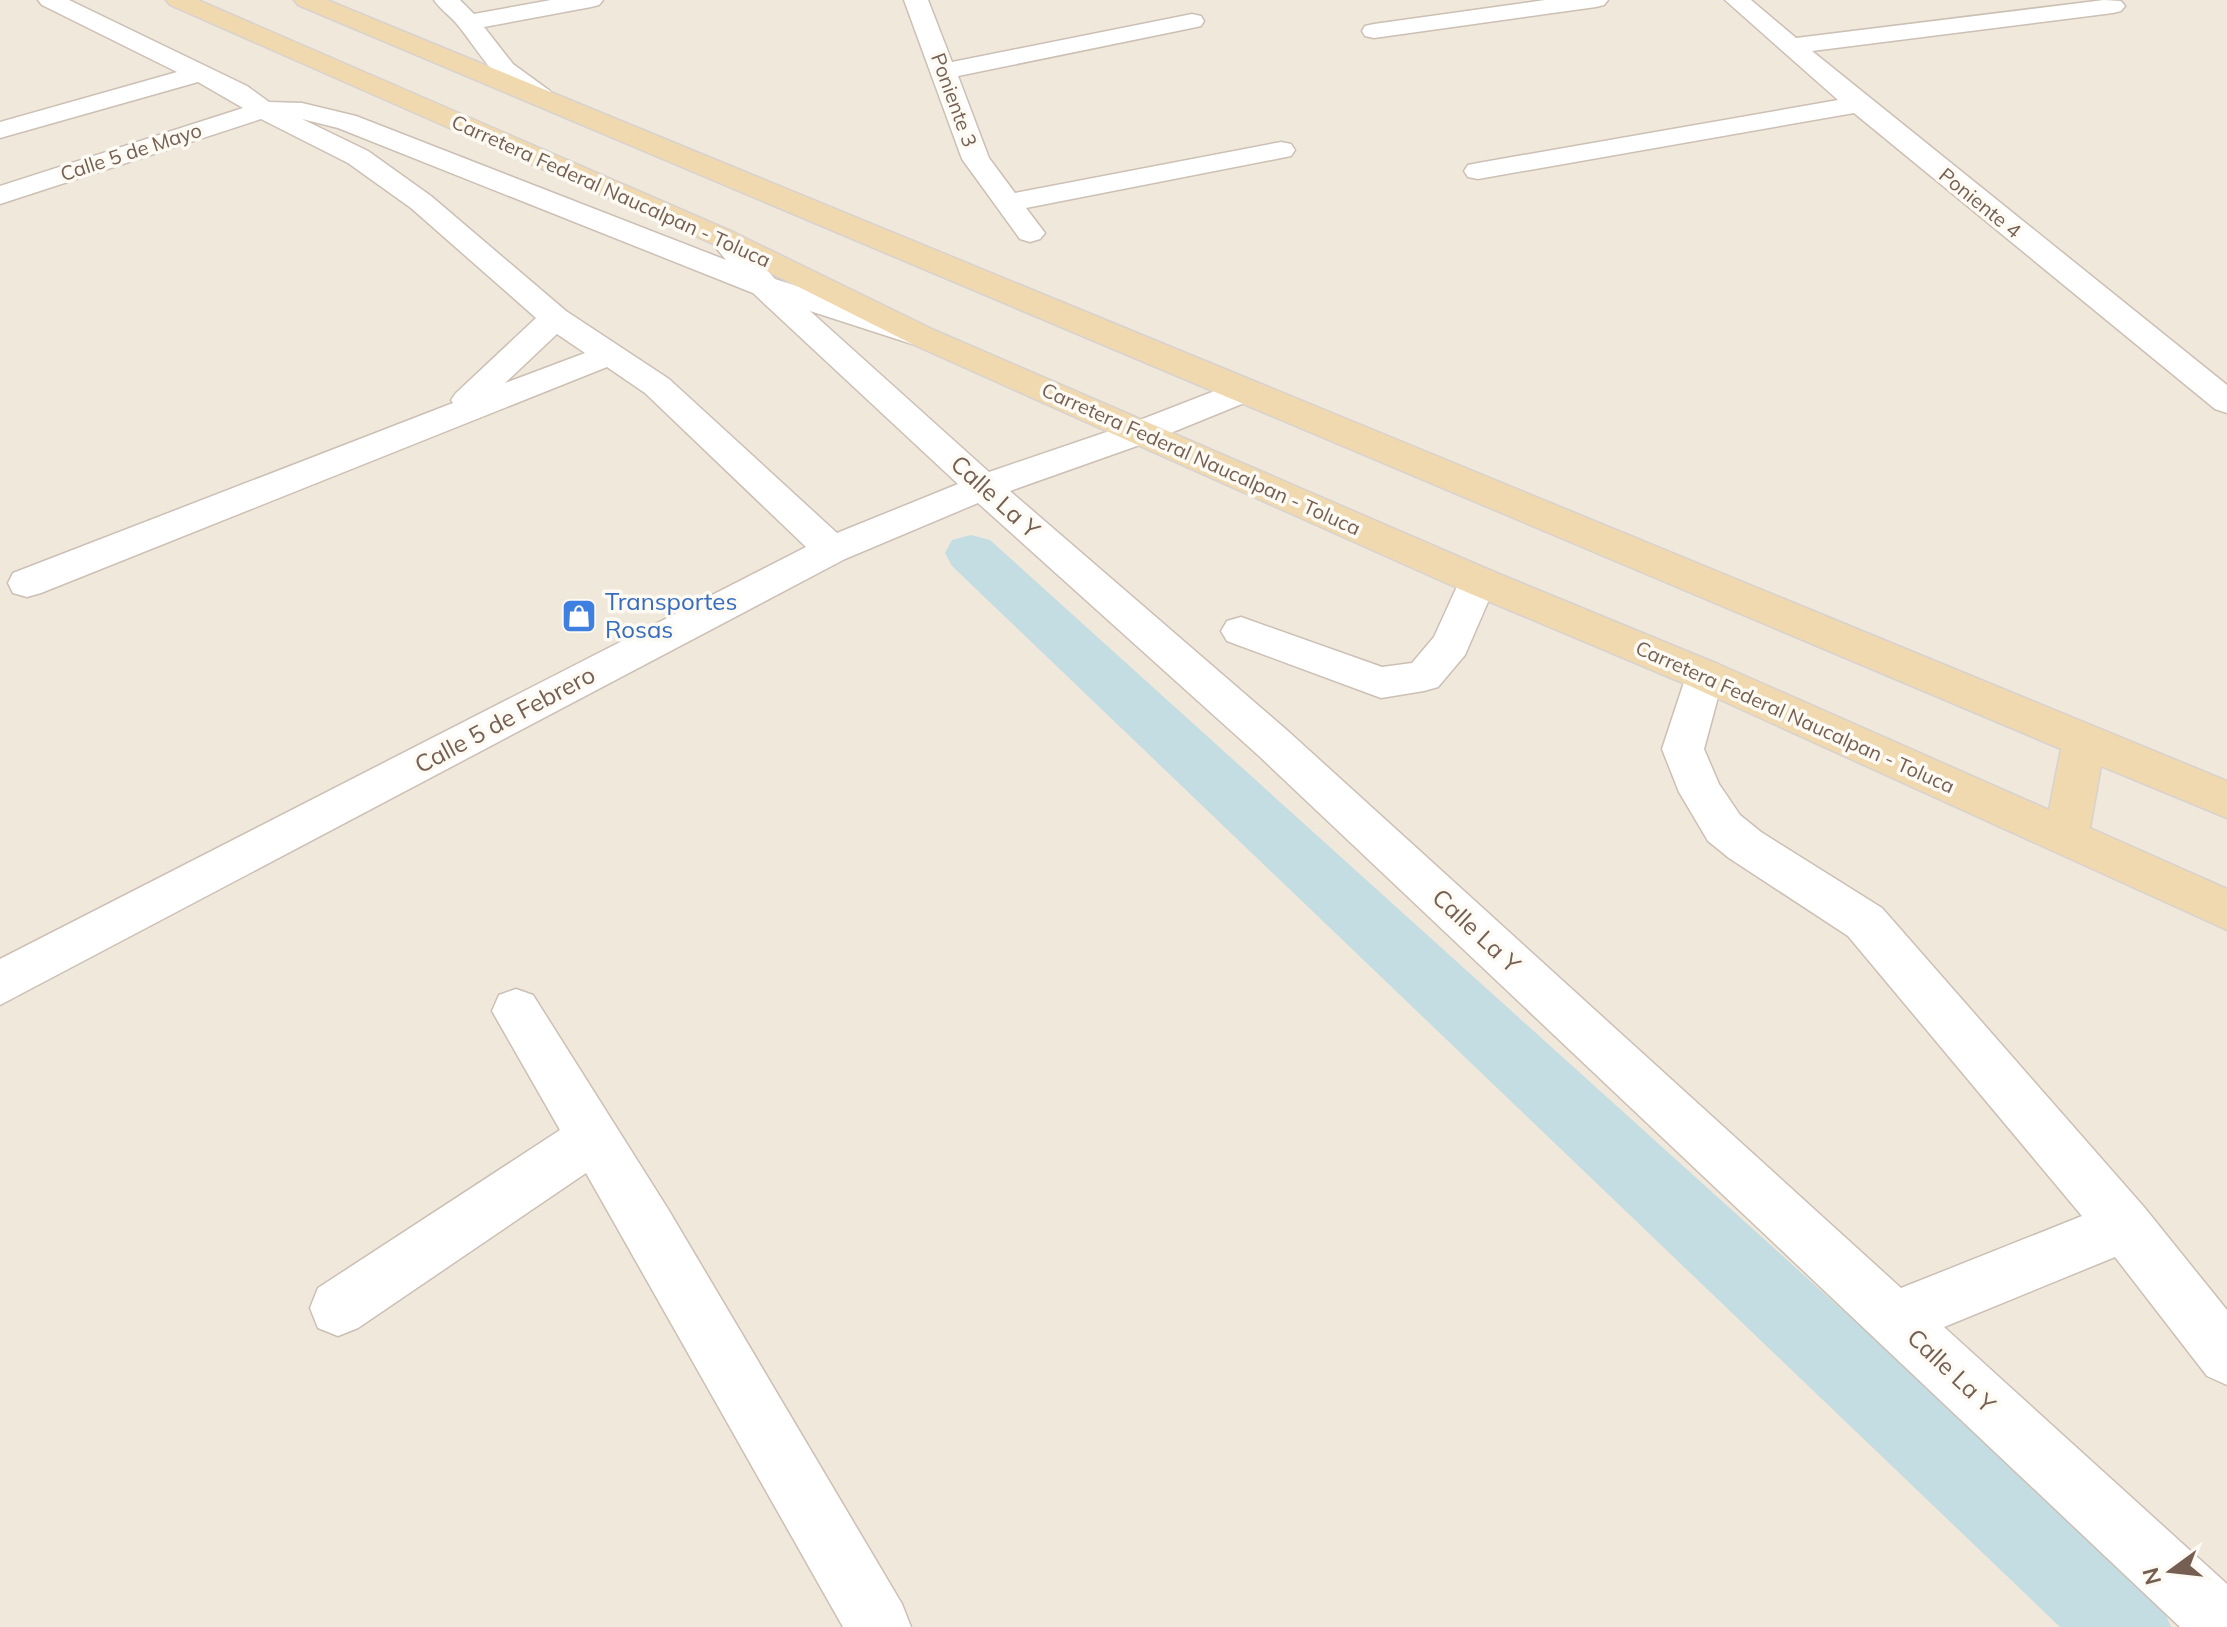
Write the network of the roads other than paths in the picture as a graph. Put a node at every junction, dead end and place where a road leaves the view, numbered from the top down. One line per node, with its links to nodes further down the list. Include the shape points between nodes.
1 (50, 0): 15 (street)
2 (178, 0): 25 (main road, Carretera Federal Naucalpan - Toluca)
3 (306, 0): 16 (main road)
4 (446, 0): 11 (street)
5 (591, 0): 11 (street)
6 (916, 0): 14 (street, Poniente 3)
7 (1596, 0): 12 (street)
8 (1737, 0): 13 (street, Poniente 4)
9 (2113, 6): 13 (street)
10 (1192, 21): 14 (street)
11 (469, 22): 16 (street, via 497,62)
12 (1374, 31)
13 (1790, 46): 17 (street, Poniente 4)
14 (945, 71): 23 (street, Poniente 3, via 976,159)
15 (198, 74): 18 (street); 19 (street)
16 (541, 97): 30 (main road)
17 (1859, 104): 21 (street); 31 (street, Poniente 4)
18 (263, 110): 22 (street, Calle 5 de Mayo); 26 (street, via 302,111 347,122); 27 (street, via 358,157 421,202)
19 (0, 130)
20 (1281, 150): 23 (street)
21 (1478, 171)
22 (0, 195)
23 (1007, 203): 24 (street, Poniente 3)
24 (1030, 233)
25 (723, 238): 26 (street, Calle La Y); 28 (main road, Carretera Federal Naucalpan - Toluca)
26 (764, 286): 28 (street); 34 (street, Calle La Y)
27 (555, 318): 29 (street); 32 (street)
28 (923, 337): 33 (main road, Carretera Federal Naucalpan - Toluca)
29 (608, 355): 32 (street); 35 (street, via 657,386)
30 (1242, 392): 33 (street, Calle 5 de Febrero); 40 (main road)
31 (2227, 402)
32 (455, 413): 37 (street)
33 (1139, 433): 34 (street, Calle 5 de Febrero); 36 (main road, Carretera Federal Naucalpan - Toluca)
34 (961, 496): 35 (street, Calle 5 de Febrero); 49 (street, Calle La Y, via 1274,744)
35 (846, 544): 44 (street, Calle 5 de Febrero)
36 (1478, 581): 38 (street, via 1451,645 1424,676 1381,683); 39 (main road, Carretera Federal Naucalpan - Toluca)
37 (27, 583)
38 (1241, 631)
39 (1704, 675): 42 (main road, Carretera Federal Naucalpan - Toluca); 47 (street, via 1683,749 1724,828 1865,922)
40 (2084, 741): 41 (main road); 42 (main road)
41 (2227, 800)
42 (2066, 837): 43 (main road, Carretera Federal Naucalpan - Toluca)
43 (2227, 910)
44 (0, 983)
45 (516, 1011): 46 (street)
46 (595, 1137): 48 (street); 51 (street)
47 (2125, 1226): 49 (street); 50 (street)
48 (338, 1308)
49 (1894, 1319): 52 (street, Calle La Y)
50 (2227, 1356)
51 (879, 1627)
52 (2227, 1627)

